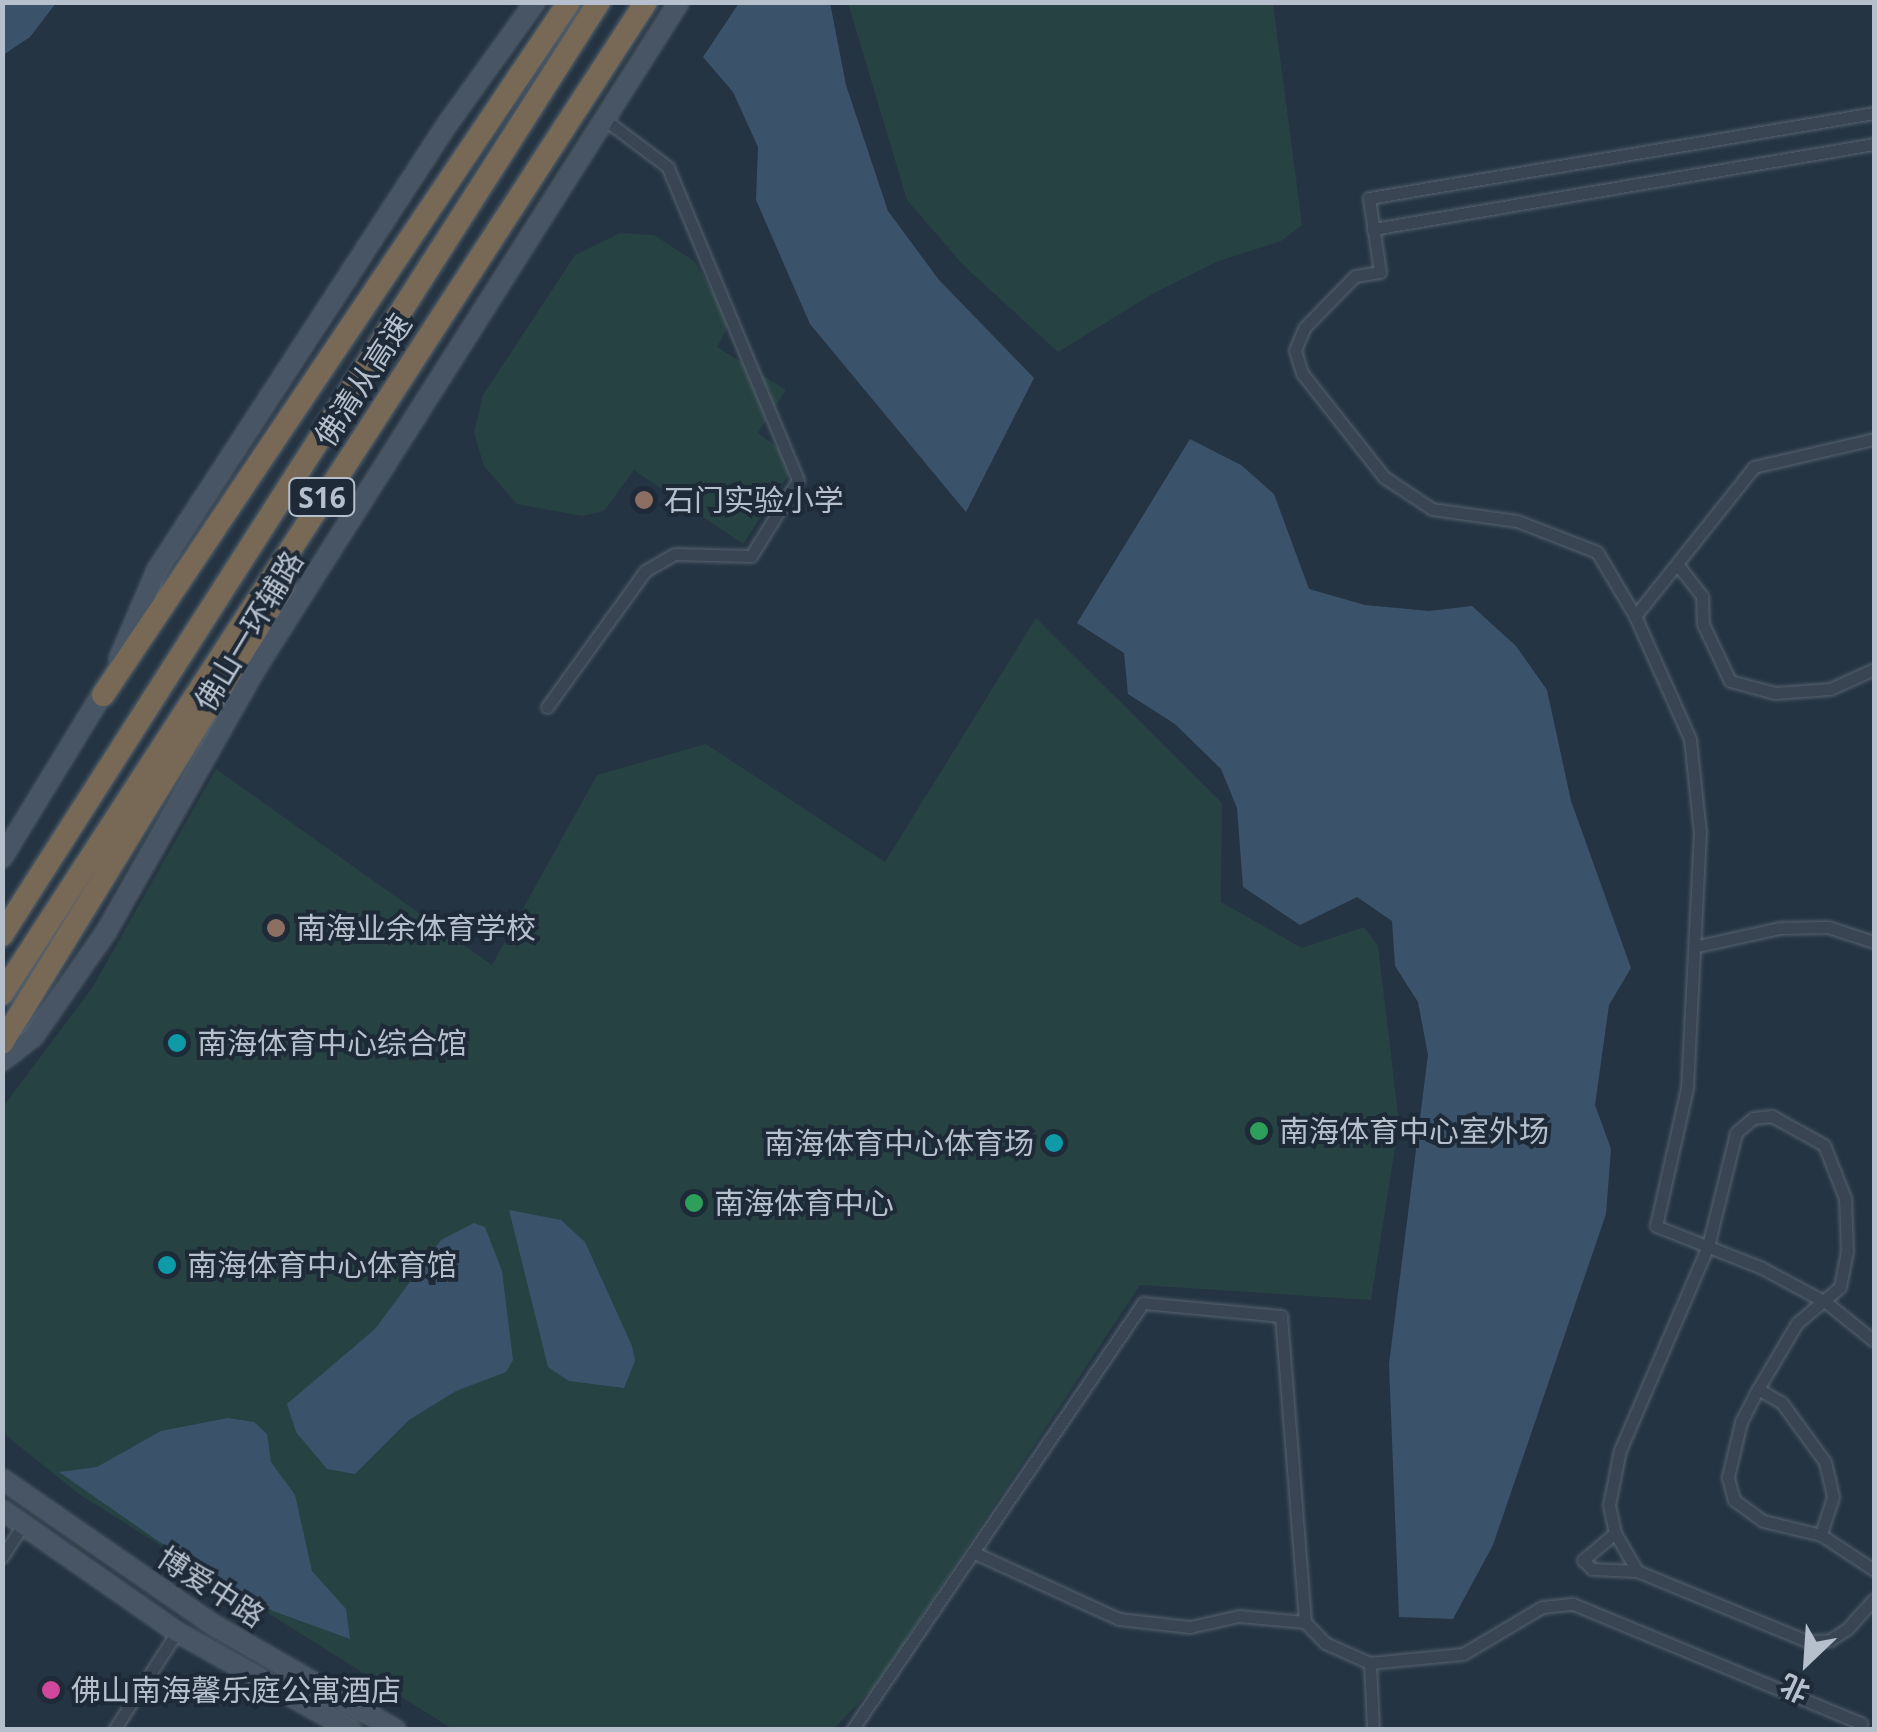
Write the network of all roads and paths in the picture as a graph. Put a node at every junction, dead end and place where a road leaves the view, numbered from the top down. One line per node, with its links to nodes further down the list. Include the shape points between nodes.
1 (536, 2): 15 (main road, via 446,126 157,570)
2 (568, 2): 15 (highway)
3 (600, 2): 18 (highway, 佛清从高速 / S16)
4 (646, 2): 10 (highway, 佛清从高速 / S16)
5 (679, 2): 7 (main road, 佛山一环辅路)
6 (1874, 113): 9 (street, via 1369,198)
7 (604, 119): 16 (street, via 668,167 798,480 752,556 675,554 645,571); 23 (main road, 佛山一环辅路, via 256,668 106,932 32,1037)
8 (1874, 144): 9 (street)
9 (1373, 229): 13 (street, via 1380,272 1355,276 1305,326 1295,350 1302,373 1384,477 1432,508 1517,522 1597,552)
10 (372, 420): 21 (highway, 佛清从高速 / S16); 22 (highway, via 287,578)
11 (1874, 439): 12 (street, via 1754,467)
12 (1677, 564): 13 (street); 14 (street, via 1702,596 1704,624 1730,681 1775,692 1830,689)
13 (1635, 616): 20 (street, via 1690,739 1700,832)
14 (1874, 670)
15 (104, 695): 17 (main road)
16 (547, 706)
17 (4, 858)
18 (2, 935)
19 (1874, 942): 20 (street, via 1828,927 1779,928)
20 (1698, 946): 24 (street, via 1687,1088 1656,1226)
21 (2, 994)
22 (2, 1043)
23 (2, 1061)
24 (1708, 1246): 25 (street); 25 (street, via 1736,1133 1752,1118 1772,1116 1808,1131 1834,1167 1848,1224 1840,1287); 31 (street, via 1620,1450 1609,1505)
25 (1827, 1303): 26 (street); 27 (street, via 1796,1323)
26 (1874, 1340)
27 (1758, 1389): 32 (street, via 1782,1402 1825,1462 1833,1496); 32 (street, via 1733,1447 1728,1477 1734,1500 1763,1521)
28 (2, 1479): 43 (main road, 博爱中路, via 212,1624)
29 (2, 1510): 30 (main road, 博爱中路)
30 (23, 1525): 34 (street); 39 (main road, 博爱中路)
31 (1615, 1533): 36 (street); 36 (street, via 1583,1560 1592,1569)
32 (1821, 1535): 35 (street)
33 (977, 1554): 38 (street, via 1119,1619 1190,1627 1239,1616); 38 (street, via 1143,1302 1281,1316); 44 (street)
34 (2, 1557)
35 (1874, 1570)
36 (1637, 1572): 37 (street, via 1808,1641 1848,1630)
37 (1874, 1599)
38 (1306, 1622): 40 (street, via 1325,1642)
39 (177, 1632): 41 (street); 42 (main road, 博爱中路)
40 (1370, 1663): 45 (street); 46 (street, via 1463,1654 1542,1607 1573,1604 1861,1723)
41 (114, 1730)
42 (351, 1730)
43 (396, 1730)
44 (852, 1730)
45 (1373, 1730)
46 (1859, 1730)

